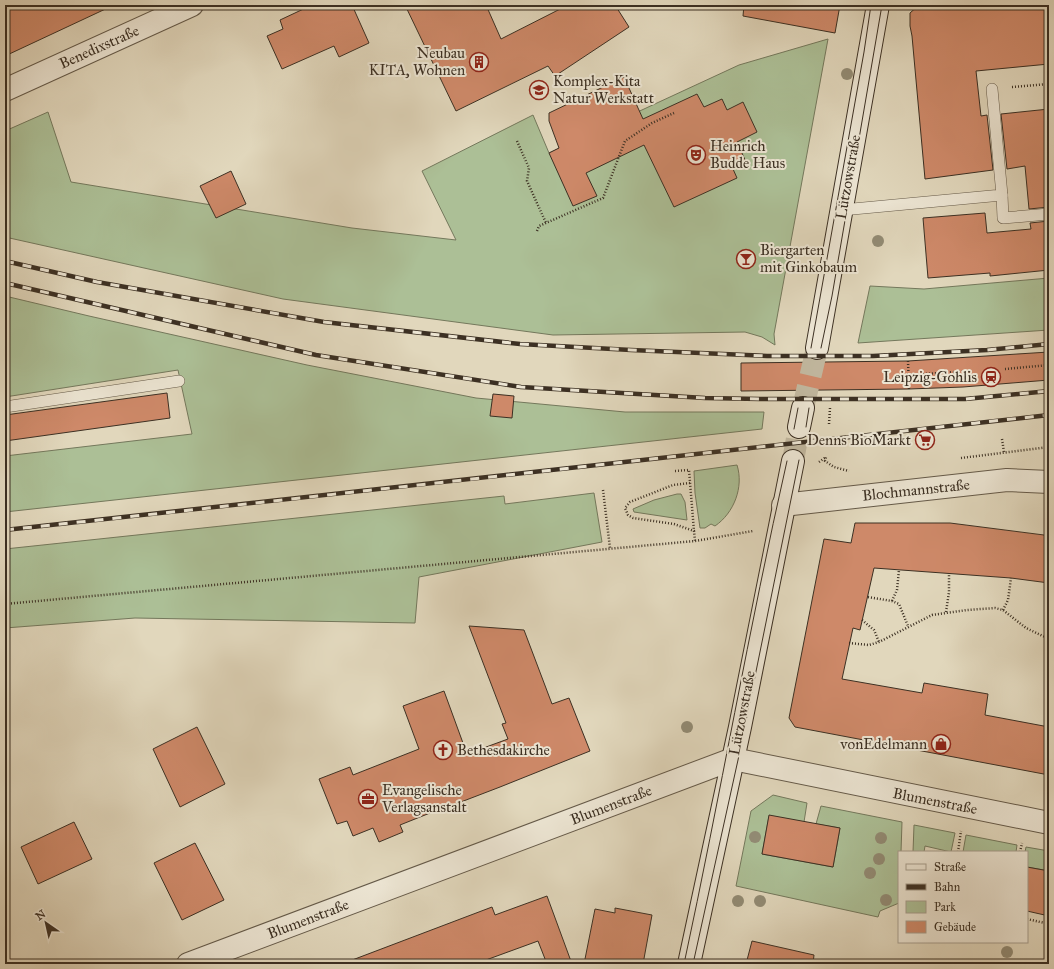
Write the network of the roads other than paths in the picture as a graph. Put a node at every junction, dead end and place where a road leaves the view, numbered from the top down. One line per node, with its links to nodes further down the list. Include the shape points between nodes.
1 (192, 5): 4 (street, Benedixstraße)
2 (878, 5): 6 (street, Lützowstraße)
3 (992, 89): 5 (lane)
4 (5, 90)
5 (1002, 195): 6 (lane); 7 (lane, via 1003,218)
6 (842, 210): 8 (street, Lützowstraße)
7 (1049, 214)
8 (816, 348)
9 (179, 381): 10 (lane)
10 (5, 406)
11 (793, 461): 13 (street, Lützowstraße)
12 (1049, 482): 13 (street, Blochmannstraße, via 1007,480)
13 (783, 505): 14 (street, Lützowstraße)
14 (733, 759): 15 (street, Blumenstraße); 16 (street, Blumenstraße); 17 (street, Lützowstraße)
15 (1049, 823)
16 (188, 964)
17 (689, 964)

